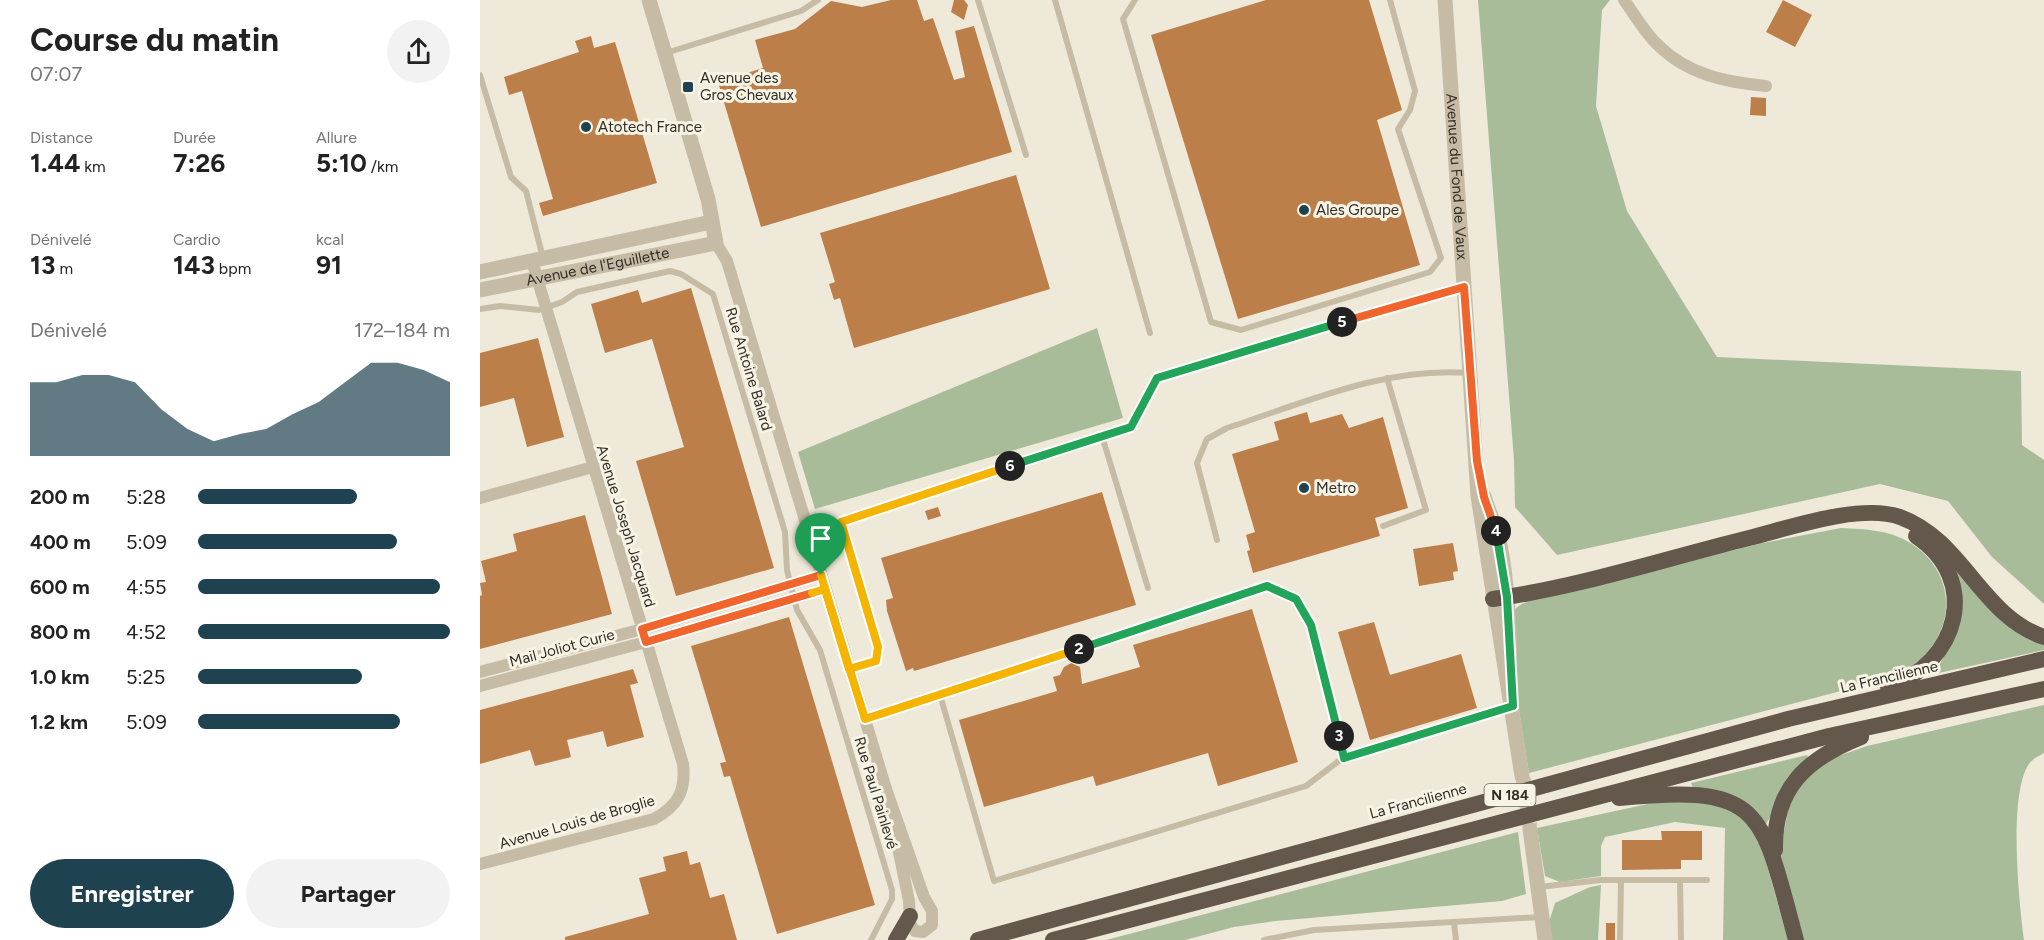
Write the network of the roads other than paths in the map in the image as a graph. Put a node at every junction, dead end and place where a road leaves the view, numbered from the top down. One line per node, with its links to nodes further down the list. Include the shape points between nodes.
1 (649, 0): 9 (street)
2 (818, 0): 9 (lane, via 801,11)
3 (978, 0): 12 (lane)
4 (1055, 0): 22 (lane)
5 (1135, 0): 6 (lane, via 1123,19 1211,322 1241,330 1430,273 1441,258 1398,129 1410,110 1415,91)
6 (1390, 0)
7 (1445, 0): 18 (street, Avenue du Fond de Vaux)
8 (1624, 0): 11 (street, via 1658,46 1696,71 1727,82)
9 (665, 53): 13 (street, via 708,199)
10 (480, 75): 15 (lane, via 511,177 526,191)
11 (1766, 86)
12 (1026, 155)
13 (711, 222): 14 (street); 15 (street, Avenue de l'Eguillette)
14 (716, 243): 17 (street, Avenue de l'Eguillette); 31 (street, via 727,261)
15 (538, 259): 16 (street, Avenue de l'Eguillette); 17 (street, Avenue Joseph Jacquard)
16 (480, 272)
17 (537, 278): 19 (street, Avenue de l'Eguillette); 20 (street, Avenue Joseph Jacquard)
18 (1464, 287): 23 (street, Avenue du Fond de Vaux); 25 (lane, via 1157,378 1131,427)
19 (480, 290)
20 (545, 308): 21 (lane, Rue Antoine Balard); 26 (street, Avenue Joseph Jacquard); 32 (lane, Rue Antoine Balard, via 577,292 663,272 681,273 713,294 785,532)
21 (480, 309)
22 (1150, 333)
23 (1470, 373): 24 (lane); 36 (street, Avenue du Fond de Vaux, via 1477,461 1498,538)
24 (1386, 378): 29 (lane, via 1426,510); 30 (lane, via 1227,428 1207,439 1197,463)
25 (1102, 436): 33 (lane); 42 (lane, via 841,522 878,647 876,661)
26 (593, 467): 27 (street); 37 (street, Avenue Joseph Jacquard)
27 (480, 498)
28 (1840, 517): 36 (highway); 38 (highway, via 1883,514 1913,523 1944,544 2005,615); 49 (highway, via 1888,524 1924,541 1938,556 1954,590 1953,623 1938,655 1913,676)
29 (1383, 526)
30 (1217, 540)
31 (821, 575): 32 (street, Mail Joliot Curie); 34 (street)
32 (790, 584): 35 (lane, Rue Antoine Balard); 37 (street, Mail Joliot Curie)
33 (1148, 588)
34 (825, 589): 35 (street, Mail Joliot Curie); 42 (street)
35 (794, 598): 39 (street, Mail Joliot Curie); 40 (lane, Rue Antoine Balard, via 801,619)
36 (1500, 598): 47 (street, Avenue du Fond de Vaux)
37 (642, 629): 39 (street, Avenue Joseph Jacquard); 43 (street, Mail Joliot Curie)
38 (2044, 637)
39 (646, 642): 44 (street, Mail Joliot Curie); 54 (street, Avenue Joseph Jacquard, via 683,764 684,783)
40 (820, 650): 66 (lane, Rue Paul Painlevé, via 892,890 892,899)
41 (2044, 659): 49 (highway, La Francilienne / N 184)
42 (849, 669): 48 (street)
43 (480, 672)
44 (480, 686)
45 (2044, 689): 50 (highway, N 184)
46 (940, 694): 48 (lane); 51 (lane, via 1267,586 1296,599 1311,625); 51 (lane, via 994,881 1306,786)
47 (1513, 706): 51 (lane); 52 (street, Avenue du Fond de Vaux)
48 (865, 719): 53 (street)
49 (1788, 719): 68 (highway, La Francilienne / N 184)
50 (1894, 723): 55 (highway, N 184); 57 (highway, via 1840,745 1801,773 1781,807)
51 (1344, 758)
52 (1522, 776)
53 (886, 789): 63 (street); 63 (street, via 932,911 932,925 923,932 915,931)
54 (678, 800): 58 (street, Avenue Louis de Broglie, via 654,819)
55 (1565, 804): 57 (highway, via 1678,793 1720,798 1735,803 1757,821); 69 (highway, N 184)
56 (1530, 829): 62 (street)
57 (1775, 860): 75 (highway)
58 (480, 864)
59 (1621, 880): 60 (lane); 62 (lane); 73 (lane)
60 (1680, 880): 61 (lane); 74 (lane)
61 (1707, 880)
62 (1538, 887): 64 (street)
63 (910, 916): 67 (highway)
64 (1542, 917): 65 (lane); 72 (street)
65 (1454, 923): 70 (lane, via 1314,930); 71 (lane)
66 (871, 940)
67 (896, 940)
68 (978, 940)
69 (1053, 940)
70 (1264, 940)
71 (1456, 940)
72 (1545, 940)
73 (1620, 940)
74 (1681, 940)
75 (1796, 940)

